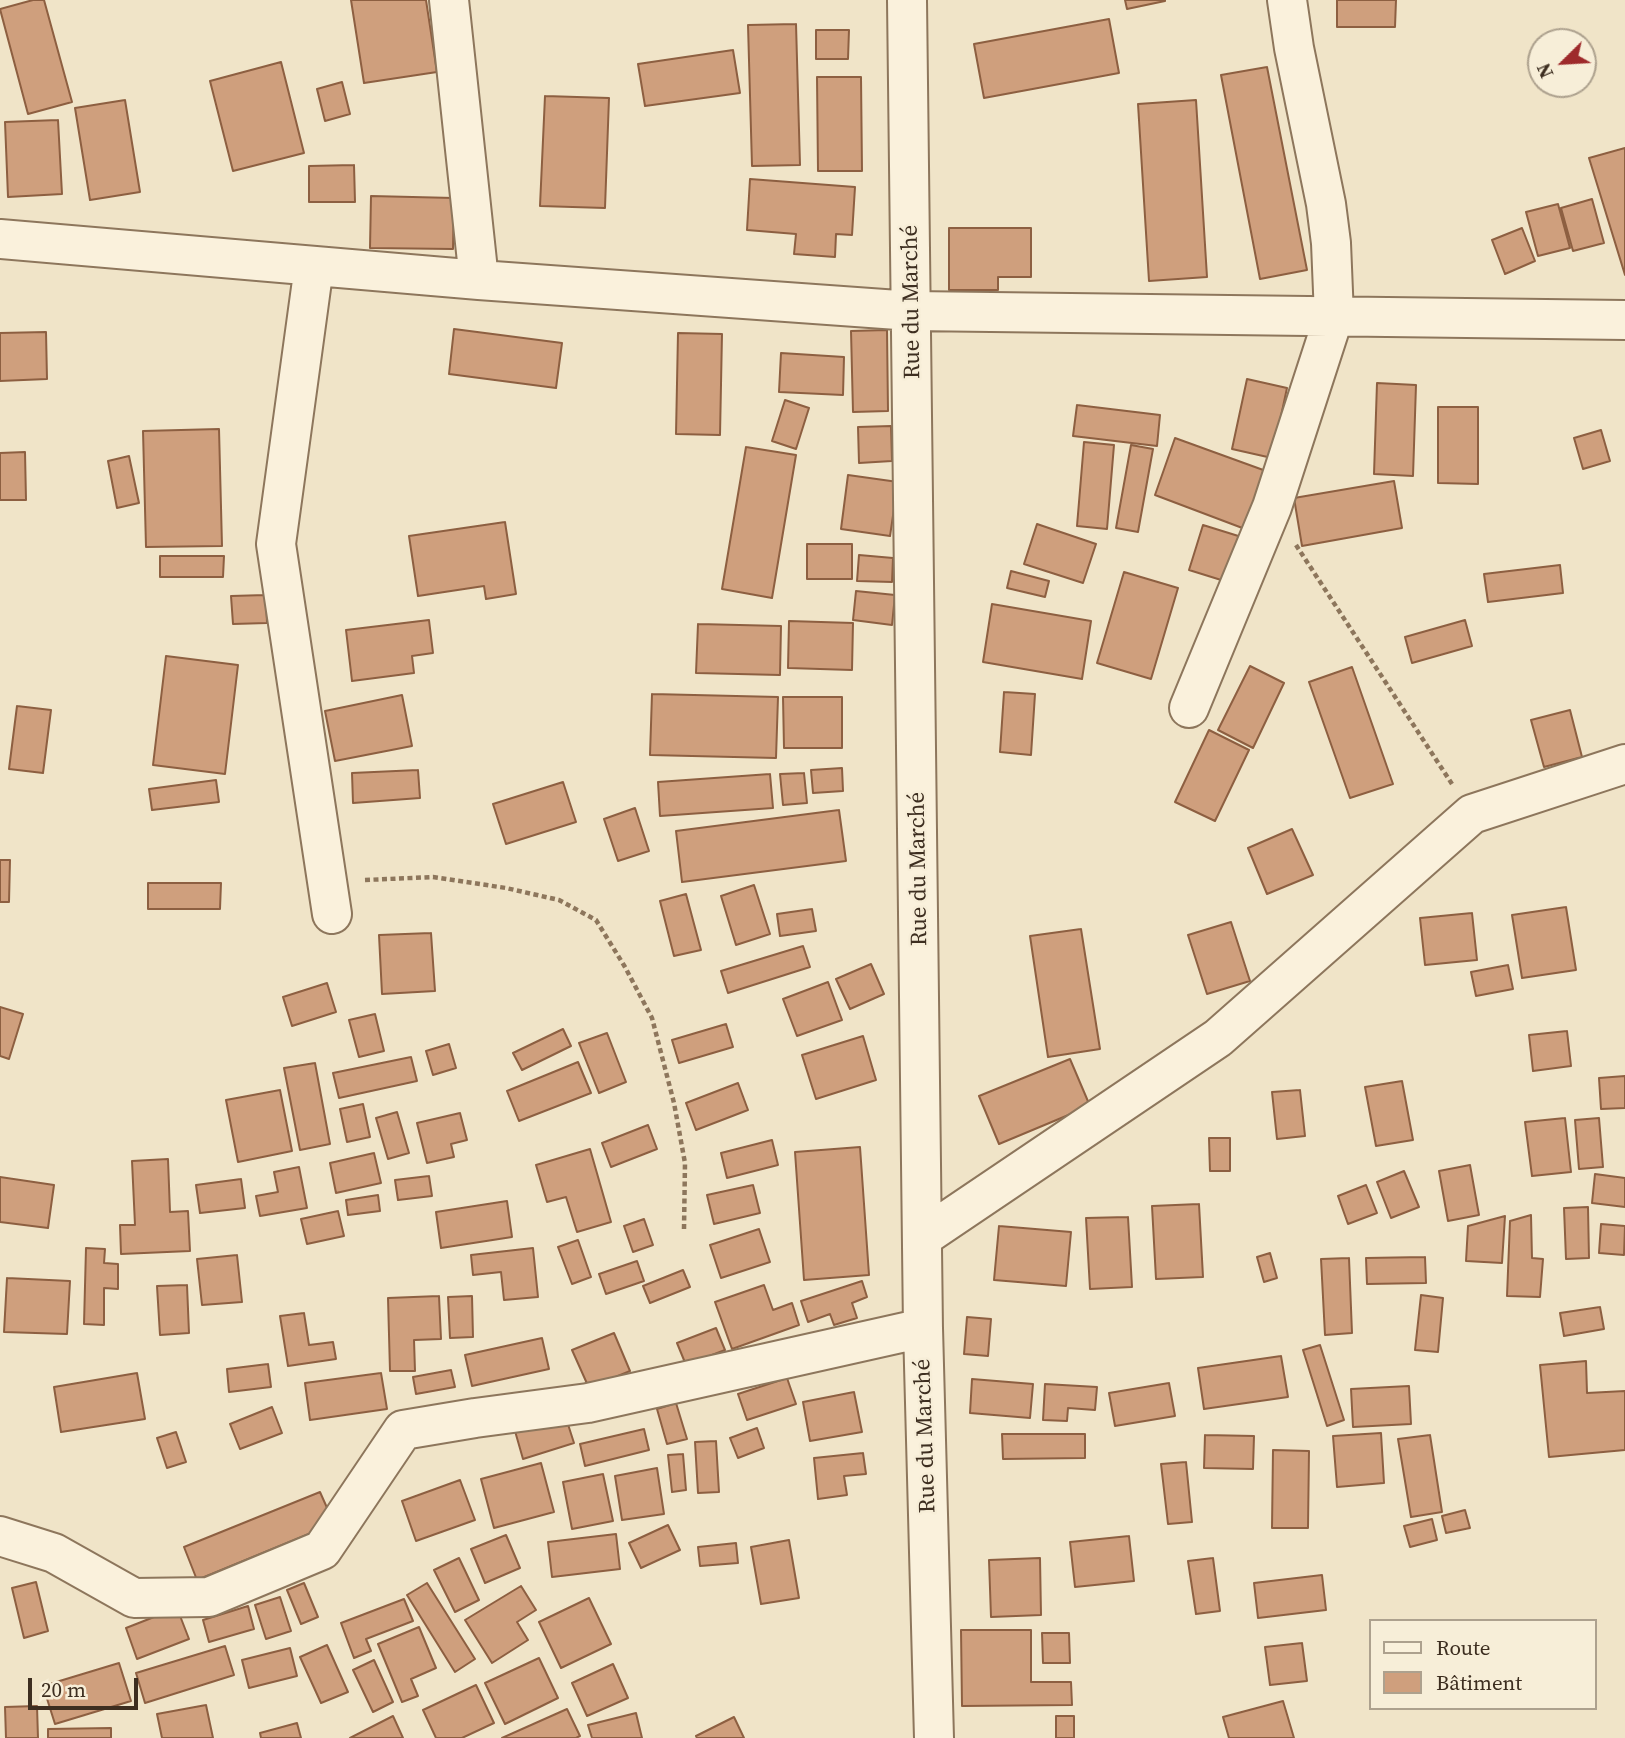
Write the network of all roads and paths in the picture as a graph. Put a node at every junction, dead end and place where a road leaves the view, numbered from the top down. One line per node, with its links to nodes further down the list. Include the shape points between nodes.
1 (449, 0): 6 (street)
2 (907, 0): 7 (street, Rue du Marché)
3 (1287, 0): 8 (street, via 1326,204)
4 (0, 239): 5 (street)
5 (314, 266): 6 (street); 14 (street, via 276,544)
6 (479, 280): 7 (street)
7 (912, 311): 8 (street); 16 (street, Rue du Marché)
8 (1334, 316): 9 (street); 10 (street)
9 (1625, 320)
10 (1272, 507): 11 (street); 13 (path)
11 (1189, 708)
12 (1625, 764): 13 (street)
13 (1472, 814): 16 (street, via 1217,1038)
14 (330, 898): 15 (path, via 433,877 559,900 596,920 652,1018 685,1163)
15 (684, 1230)
16 (923, 1237): 17 (street, Rue du Marché)
17 (923, 1328): 18 (street, via 588,1403 403,1430 322,1550 209,1597 134,1598 54,1553); 19 (street, Rue du Marché)
18 (0, 1536)
19 (934, 1738)

